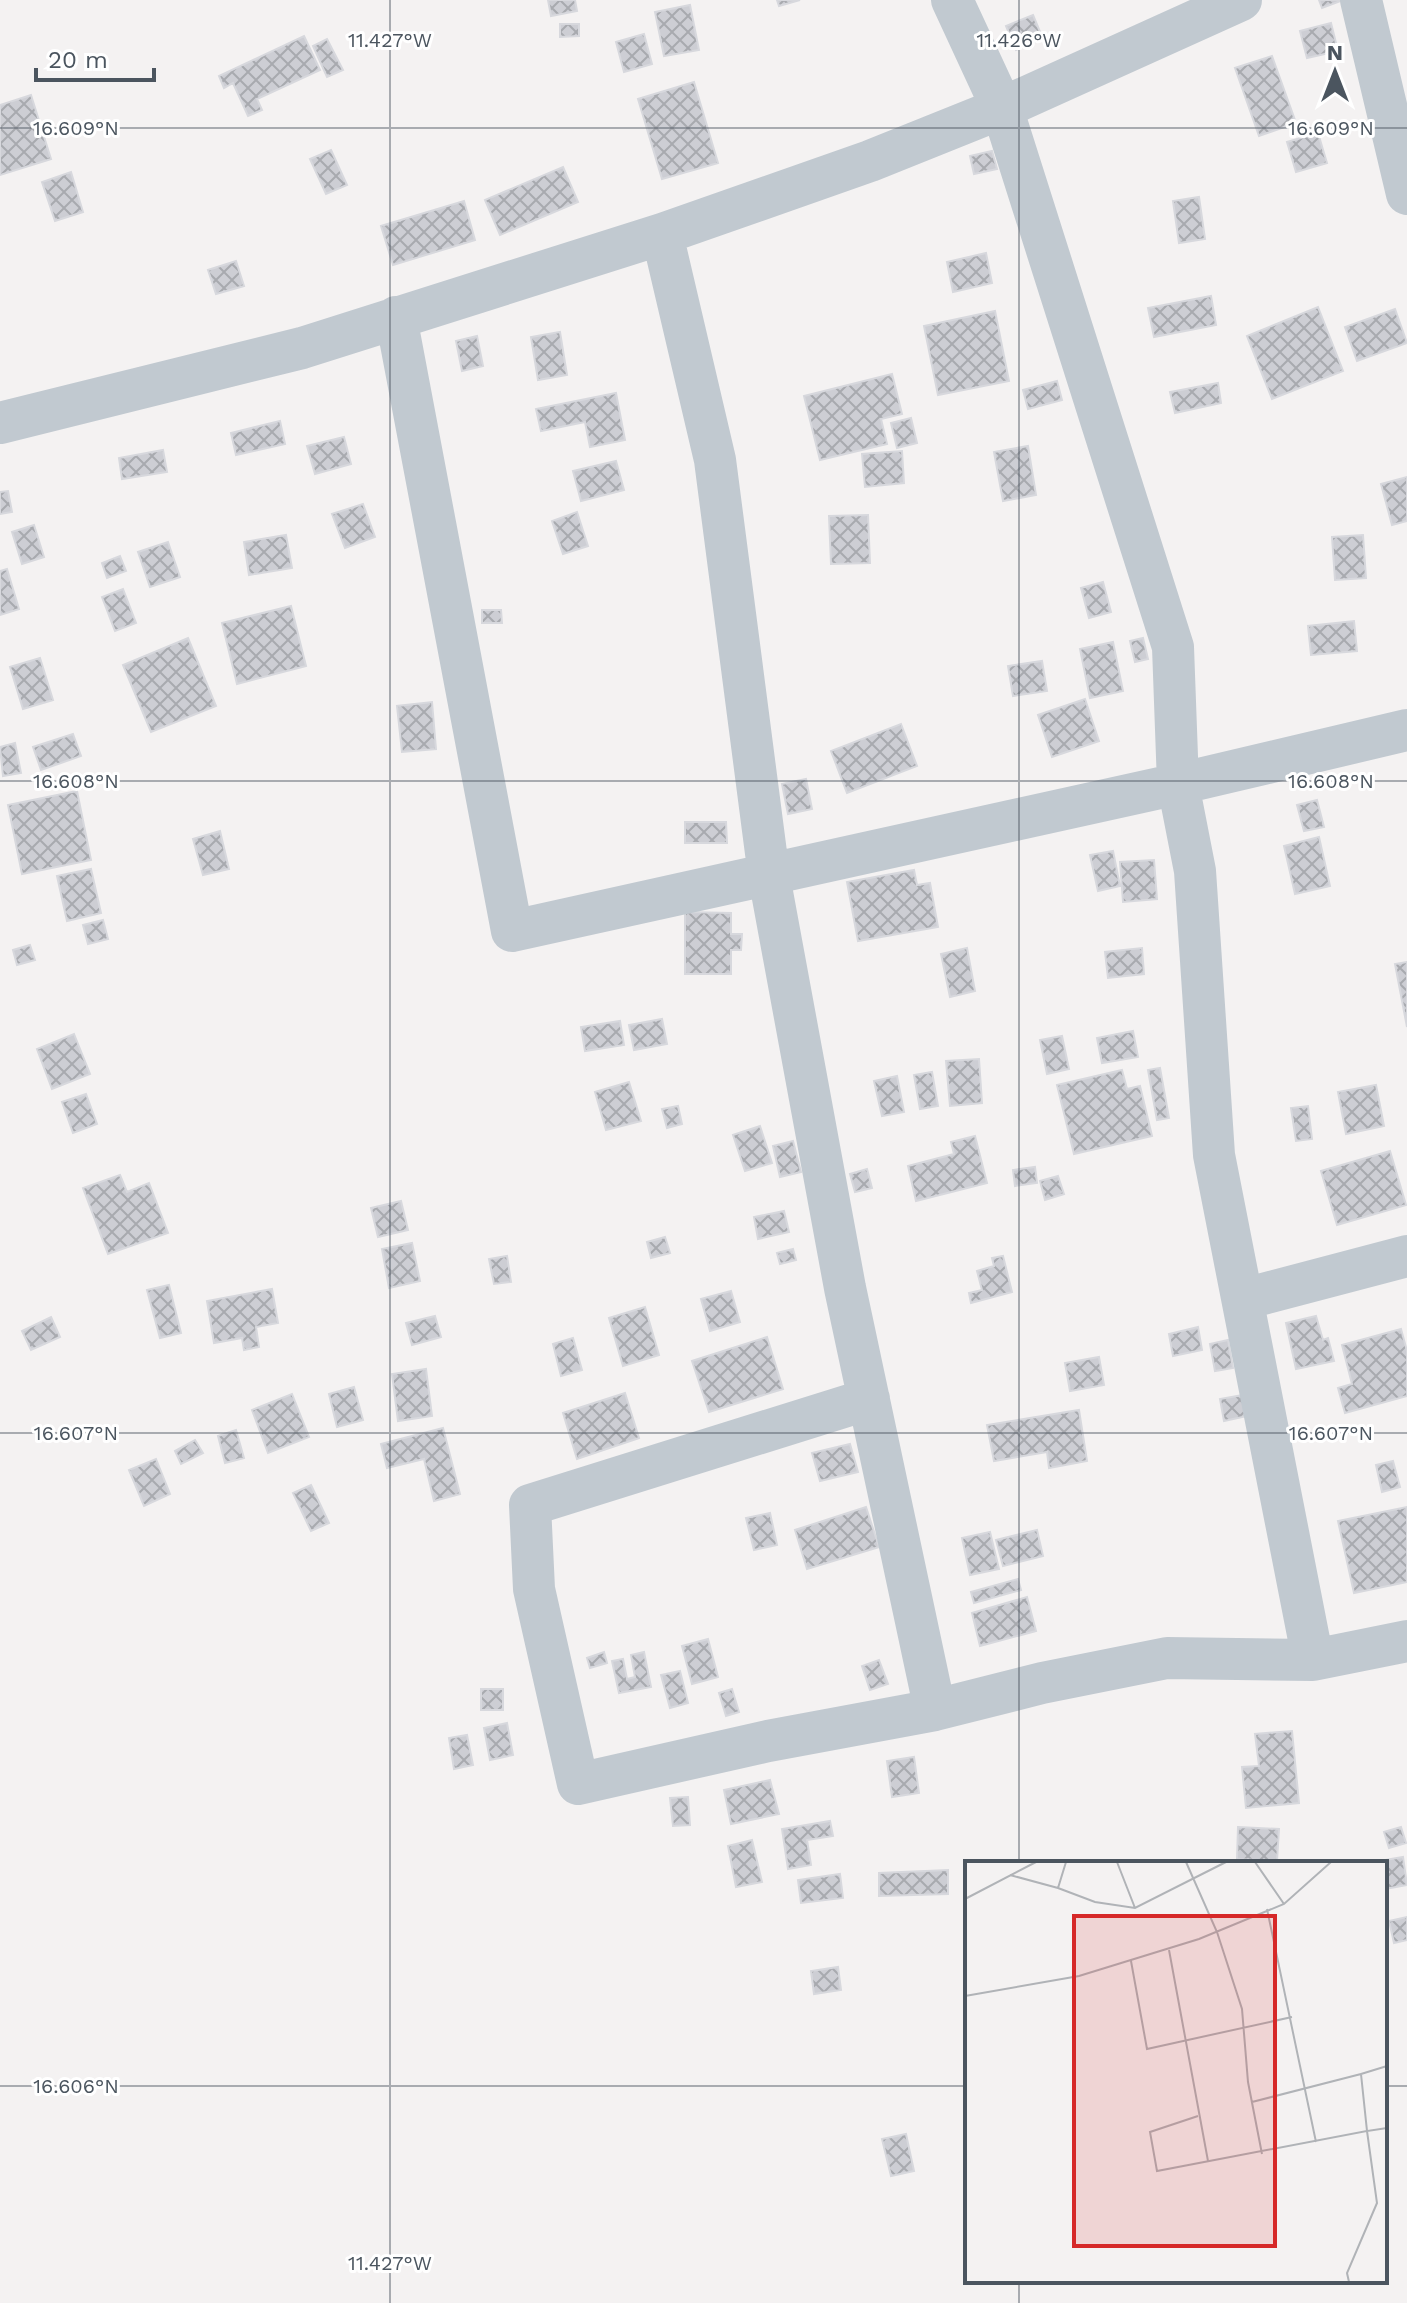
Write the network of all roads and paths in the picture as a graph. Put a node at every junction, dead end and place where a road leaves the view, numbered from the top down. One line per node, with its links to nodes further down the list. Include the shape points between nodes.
1 (952, 0): 4 (street)
2 (1241, 0): 4 (street)
3 (1361, 0): 5 (street)
4 (1002, 108): 6 (street); 10 (street, via 1173,647)
5 (1407, 194)
6 (662, 234): 7 (street); 11 (street, via 715,460)
7 (396, 317): 8 (street, via 302,348); 11 (street, via 512,931)
8 (0, 423)
9 (1407, 730): 10 (street)
10 (1178, 784): 11 (street); 13 (street, via 1195,871 1214,1155)
11 (769, 876): 14 (street)
12 (1407, 1256): 13 (street)
13 (1244, 1299): 16 (street)
14 (869, 1399): 17 (street); 17 (street, via 530,1505 534,1589 578,1784)
15 (1407, 1641): 16 (street)
16 (1313, 1660): 17 (street, via 1167,1658)
17 (935, 1710)

